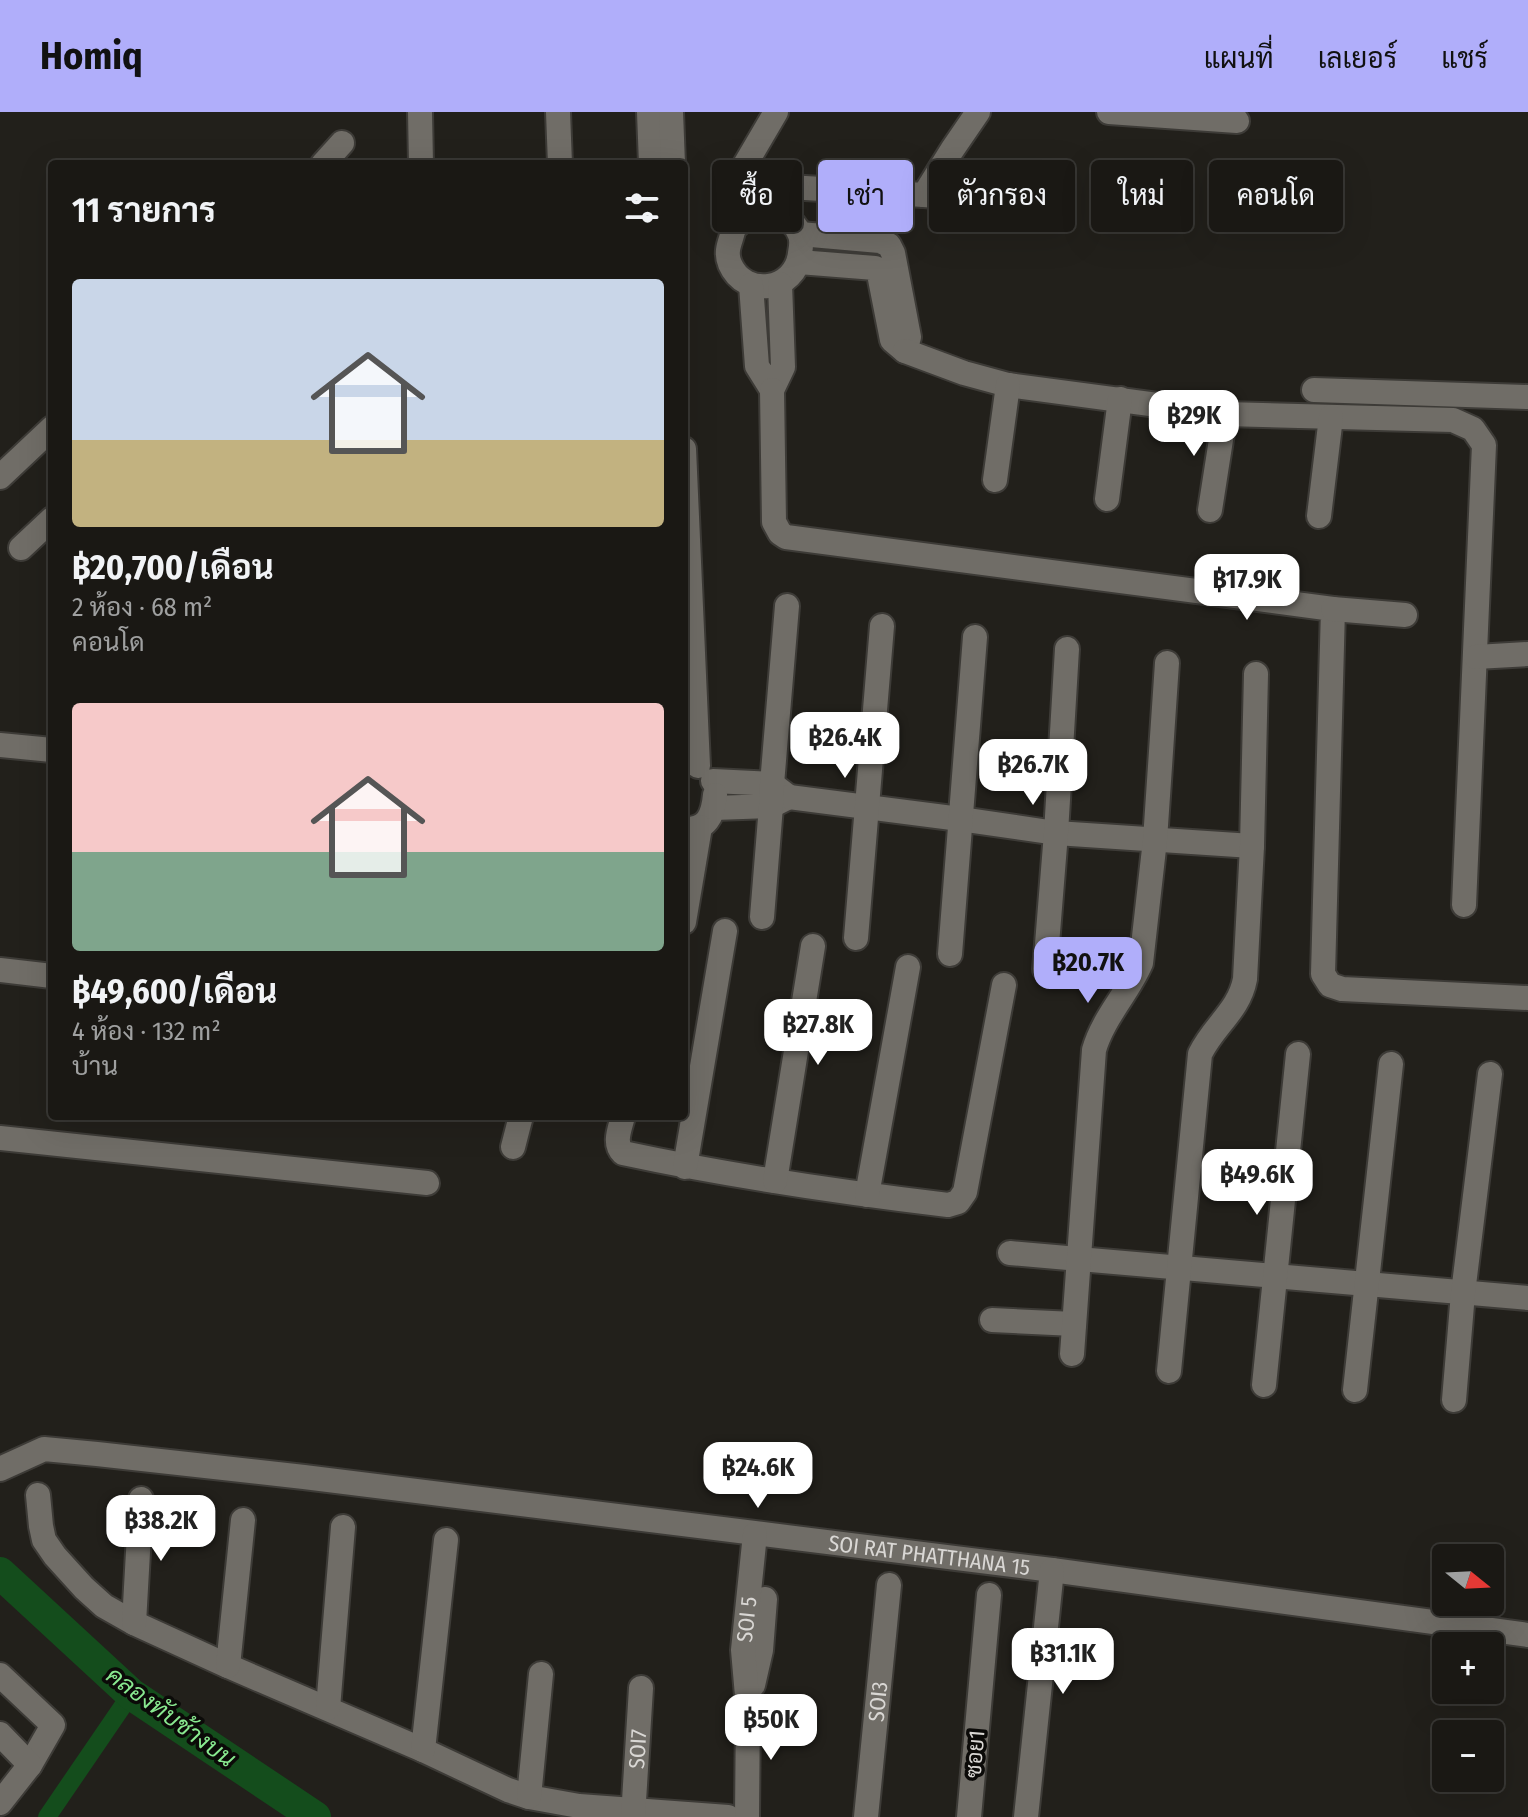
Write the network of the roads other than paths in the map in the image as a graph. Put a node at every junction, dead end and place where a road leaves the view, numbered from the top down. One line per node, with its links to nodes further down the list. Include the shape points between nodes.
1 (420, 112): 11 (street)
2 (558, 112): 12 (street)
3 (649, 112): 13 (street)
4 (671, 112): 14 (street)
5 (776, 112): 15 (street)
6 (978, 112): 17 (street)
7 (1109, 112): 8 (street)
8 (1237, 121)
9 (342, 143): 10 (street)
10 (327, 160)
11 (421, 160)
12 (560, 160)
13 (651, 160)
14 (673, 160)
15 (748, 160)
16 (802, 188): 17 (street)
17 (924, 195): 18 (street)
18 (929, 195)
19 (732, 232): 23 (street, via 730,263)
20 (800, 234): 21 (street); 24 (street, via 889,245 909,337)
21 (799, 262): 22 (street); 24 (street, via 875,268 892,340)
22 (780, 284): 23 (street); 26 (street, via 783,367)
23 (751, 285): 26 (street, via 757,366)
24 (905, 351): 25 (street)
25 (1008, 385): 29 (street); 34 (street)
26 (772, 390): 42 (street, via 774,522 786,537)
27 (1314, 390): 28 (street)
28 (1528, 397)
29 (1120, 399): 30 (street); 35 (street)
30 (1225, 414): 31 (street); 36 (street)
31 (1331, 417): 37 (street); 48 (street, via 1453,420 1473,429 1484,445)
32 (48, 432): 33 (street)
33 (0, 477)
34 (995, 480)
35 (1107, 499)
36 (1210, 510)
37 (1319, 516)
38 (48, 523): 40 (street)
39 (688, 541): 53 (street)
40 (21, 548)
41 (787, 606): 54 (street)
42 (1333, 609): 43 (street); 73 (street, via 1323,974 1330,985 1342,989)
43 (1405, 615)
44 (882, 626): 55 (street)
45 (975, 637): 56 (street)
46 (1067, 649): 58 (street)
47 (1528, 654): 48 (street)
48 (1476, 657): 62 (street)
49 (1167, 663): 59 (street)
50 (1256, 674): 60 (street)
51 (0, 745): 52 (street)
52 (48, 750)
53 (698, 771): 54 (street); 57 (street, via 715,797)
54 (777, 796): 55 (street); 57 (street); 63 (street)
55 (867, 808): 56 (street); 65 (street)
56 (960, 819): 58 (street); 67 (street)
57 (699, 821): 61 (street)
58 (1056, 833): 59 (street); 69 (street)
59 (1155, 840): 60 (street); 86 (street, via 1141,963 1098,1034 1094,1050)
60 (1252, 846): 87 (street, via 1242,994 1200,1054)
61 (688, 895)
62 (1464, 905)
63 (762, 917)
64 (725, 931): 81 (street)
65 (856, 938)
66 (813, 946): 82 (street)
67 (950, 954)
68 (908, 967): 84 (street)
69 (1045, 969)
70 (0, 970): 71 (street)
71 (48, 976)
72 (1004, 985): 84 (street, via 965,1192 948,1205)
73 (1528, 998)
74 (1298, 1054): 88 (street)
75 (1391, 1064): 89 (street)
76 (1490, 1074): 90 (street)
77 (520, 1120): 80 (street)
78 (622, 1120): 81 (street, via 617,1142 621,1152)
79 (0, 1138): 83 (street)
80 (513, 1147)
81 (685, 1167): 82 (street)
82 (775, 1181): 84 (street)
83 (427, 1183)
84 (867, 1195)
85 (1010, 1253): 86 (street)
86 (1079, 1261): 87 (street); 93 (street)
87 (1179, 1269): 88 (street); 95 (street)
88 (1275, 1277): 89 (street); 96 (street)
89 (1367, 1285): 90 (street); 97 (street)
90 (1463, 1293): 91 (street); 98 (street)
91 (1528, 1298)
92 (992, 1320): 93 (street)
93 (1074, 1324): 94 (street)
94 (1072, 1354)
95 (1169, 1371)
96 (1264, 1385)
97 (1355, 1390)
98 (1454, 1400)
99 (0, 1448): 100 (street, SOI RAT PHATTHANA 15)
100 (44, 1449): 101 (street); 106 (street, SOI RAT PHATTHANA 15)
101 (0, 1469)
102 (38, 1495): 111 (street, via 44,1540 55,1556 104,1606)
103 (141, 1499): 111 (street)
104 (243, 1520): 113 (street)
105 (343, 1527): 117 (street)
106 (762, 1535): 108 (street, SOI RAT PHATTHANA 15); 125 (street, SOI 5, via 761,1650 748,1707)
107 (446, 1540): 119 (street)
108 (1052, 1570): 112 (street, SOI RAT PHATTHANA 15); 128 (street)
109 (889, 1585): 126 (street, SOI3)
110 (989, 1595): 127 (street, ซอย1)
111 (134, 1623): 113 (street)
112 (1528, 1635)
113 (228, 1666): 117 (street)
114 (541, 1674): 121 (street)
115 (0, 1675): 120 (street, via 53,1725)
116 (641, 1688): 123 (street, SOI7)
117 (328, 1708): 119 (street)
118 (0, 1734): 120 (street)
119 (423, 1750): 121 (street)
120 (30, 1765): 122 (street)
121 (529, 1797): 123 (street)
122 (0, 1803)
123 (633, 1814): 124 (street)
124 (728, 1817)
125 (747, 1817)
126 (866, 1817)
127 (969, 1817)
128 (1026, 1817)

